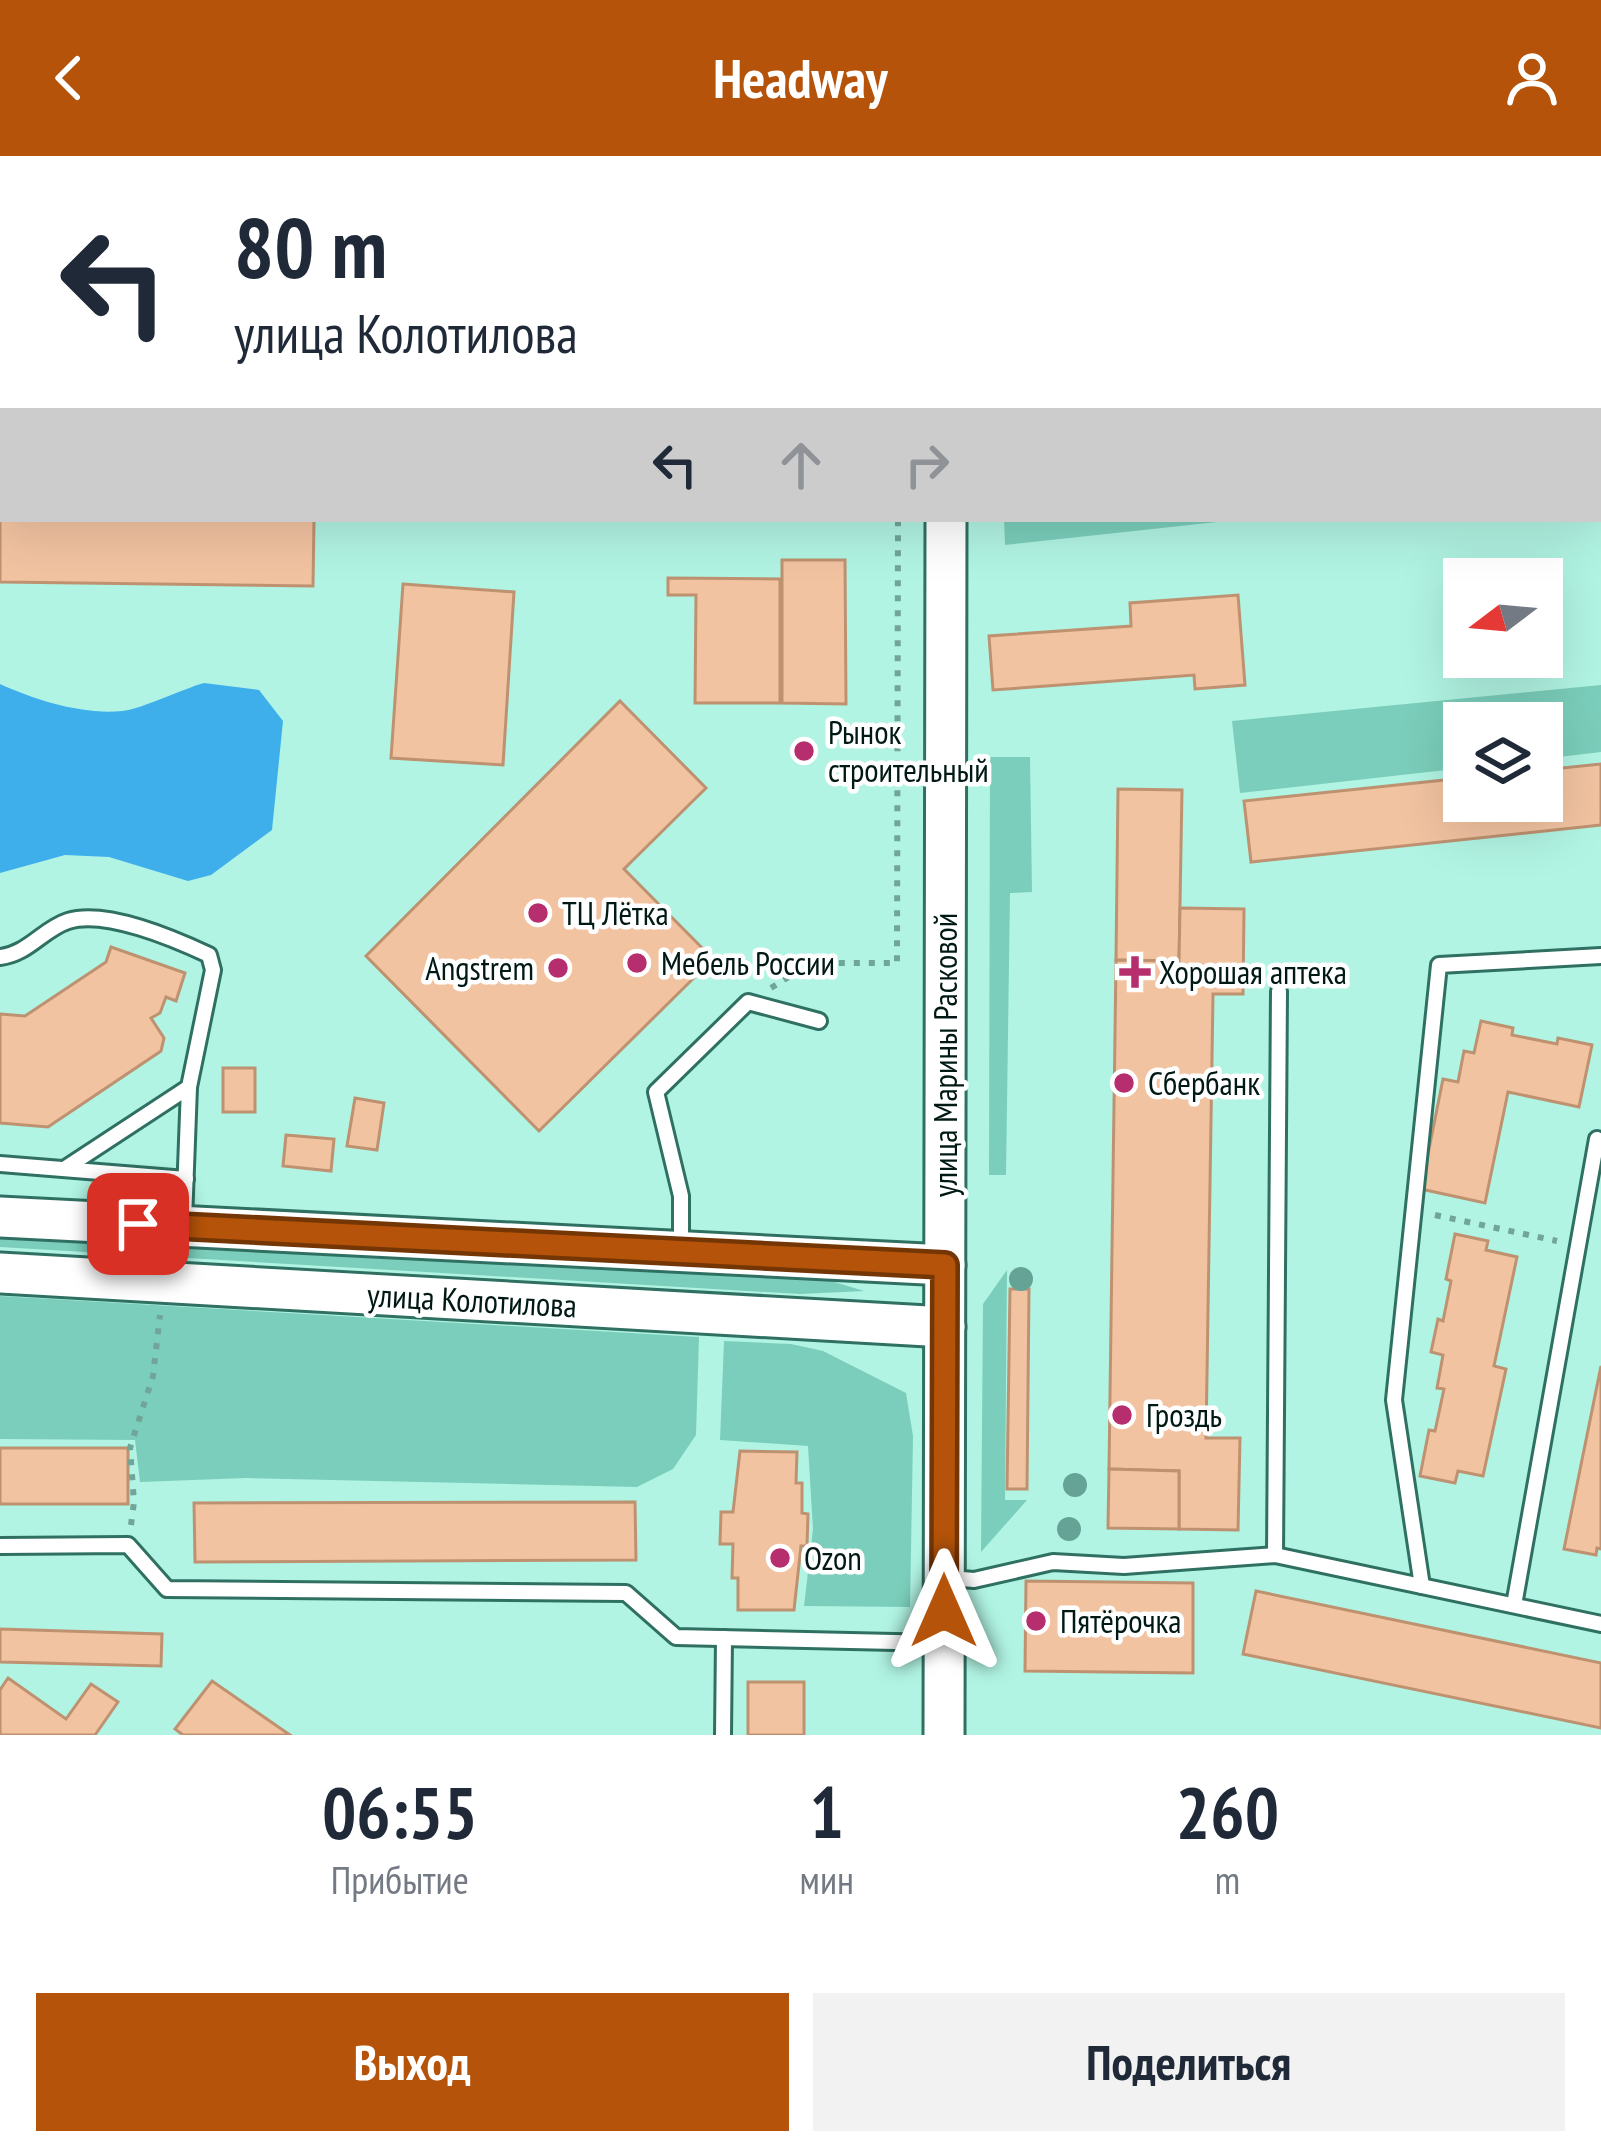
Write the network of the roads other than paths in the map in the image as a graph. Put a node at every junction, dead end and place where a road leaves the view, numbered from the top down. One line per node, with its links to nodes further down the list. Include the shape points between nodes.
1 (946, 522): 14 (main road, улица Марины Расковой)
2 (1601, 956): 20 (lane, via 1439,965 1394,1400)
3 (0, 957): 6 (lane, via 69,921 114,920 208,955 213,970)
4 (1279, 991): 18 (lane)
5 (819, 1022): 13 (lane, via 748,1002 656,1092 681,1196)
6 (189, 1088): 9 (lane); 10 (lane)
7 (1597, 1139): 21 (lane)
8 (0, 1163): 9 (lane)
9 (64, 1169): 10 (lane)
10 (186, 1179): 12 (lane)
11 (0, 1217): 12 (main road, улица Колотилова)
12 (184, 1226): 13 (main road, улица Колотилова)
13 (681, 1252): 14 (main road, улица Колотилова)
14 (945, 1265): 16 (main road, улица Марины Расковой)
15 (0, 1274): 16 (main road, улица Колотилова)
16 (945, 1327): 19 (main road, улица Марины Расковой)
17 (0, 1546): 23 (lane, via 128,1545 167,1589 626,1593 676,1637)
18 (1275, 1555): 19 (lane, via 1124,1566 1054,1562 974,1580); 20 (lane)
19 (944, 1578): 24 (main road, улица Марины Расковой)
20 (1422, 1586): 21 (lane)
21 (1514, 1605): 22 (lane)
22 (1601, 1624)
23 (724, 1638): 24 (lane); 25 (lane)
24 (944, 1644): 26 (main road, улица Марины Расковой)
25 (723, 1735)
26 (944, 1735)

